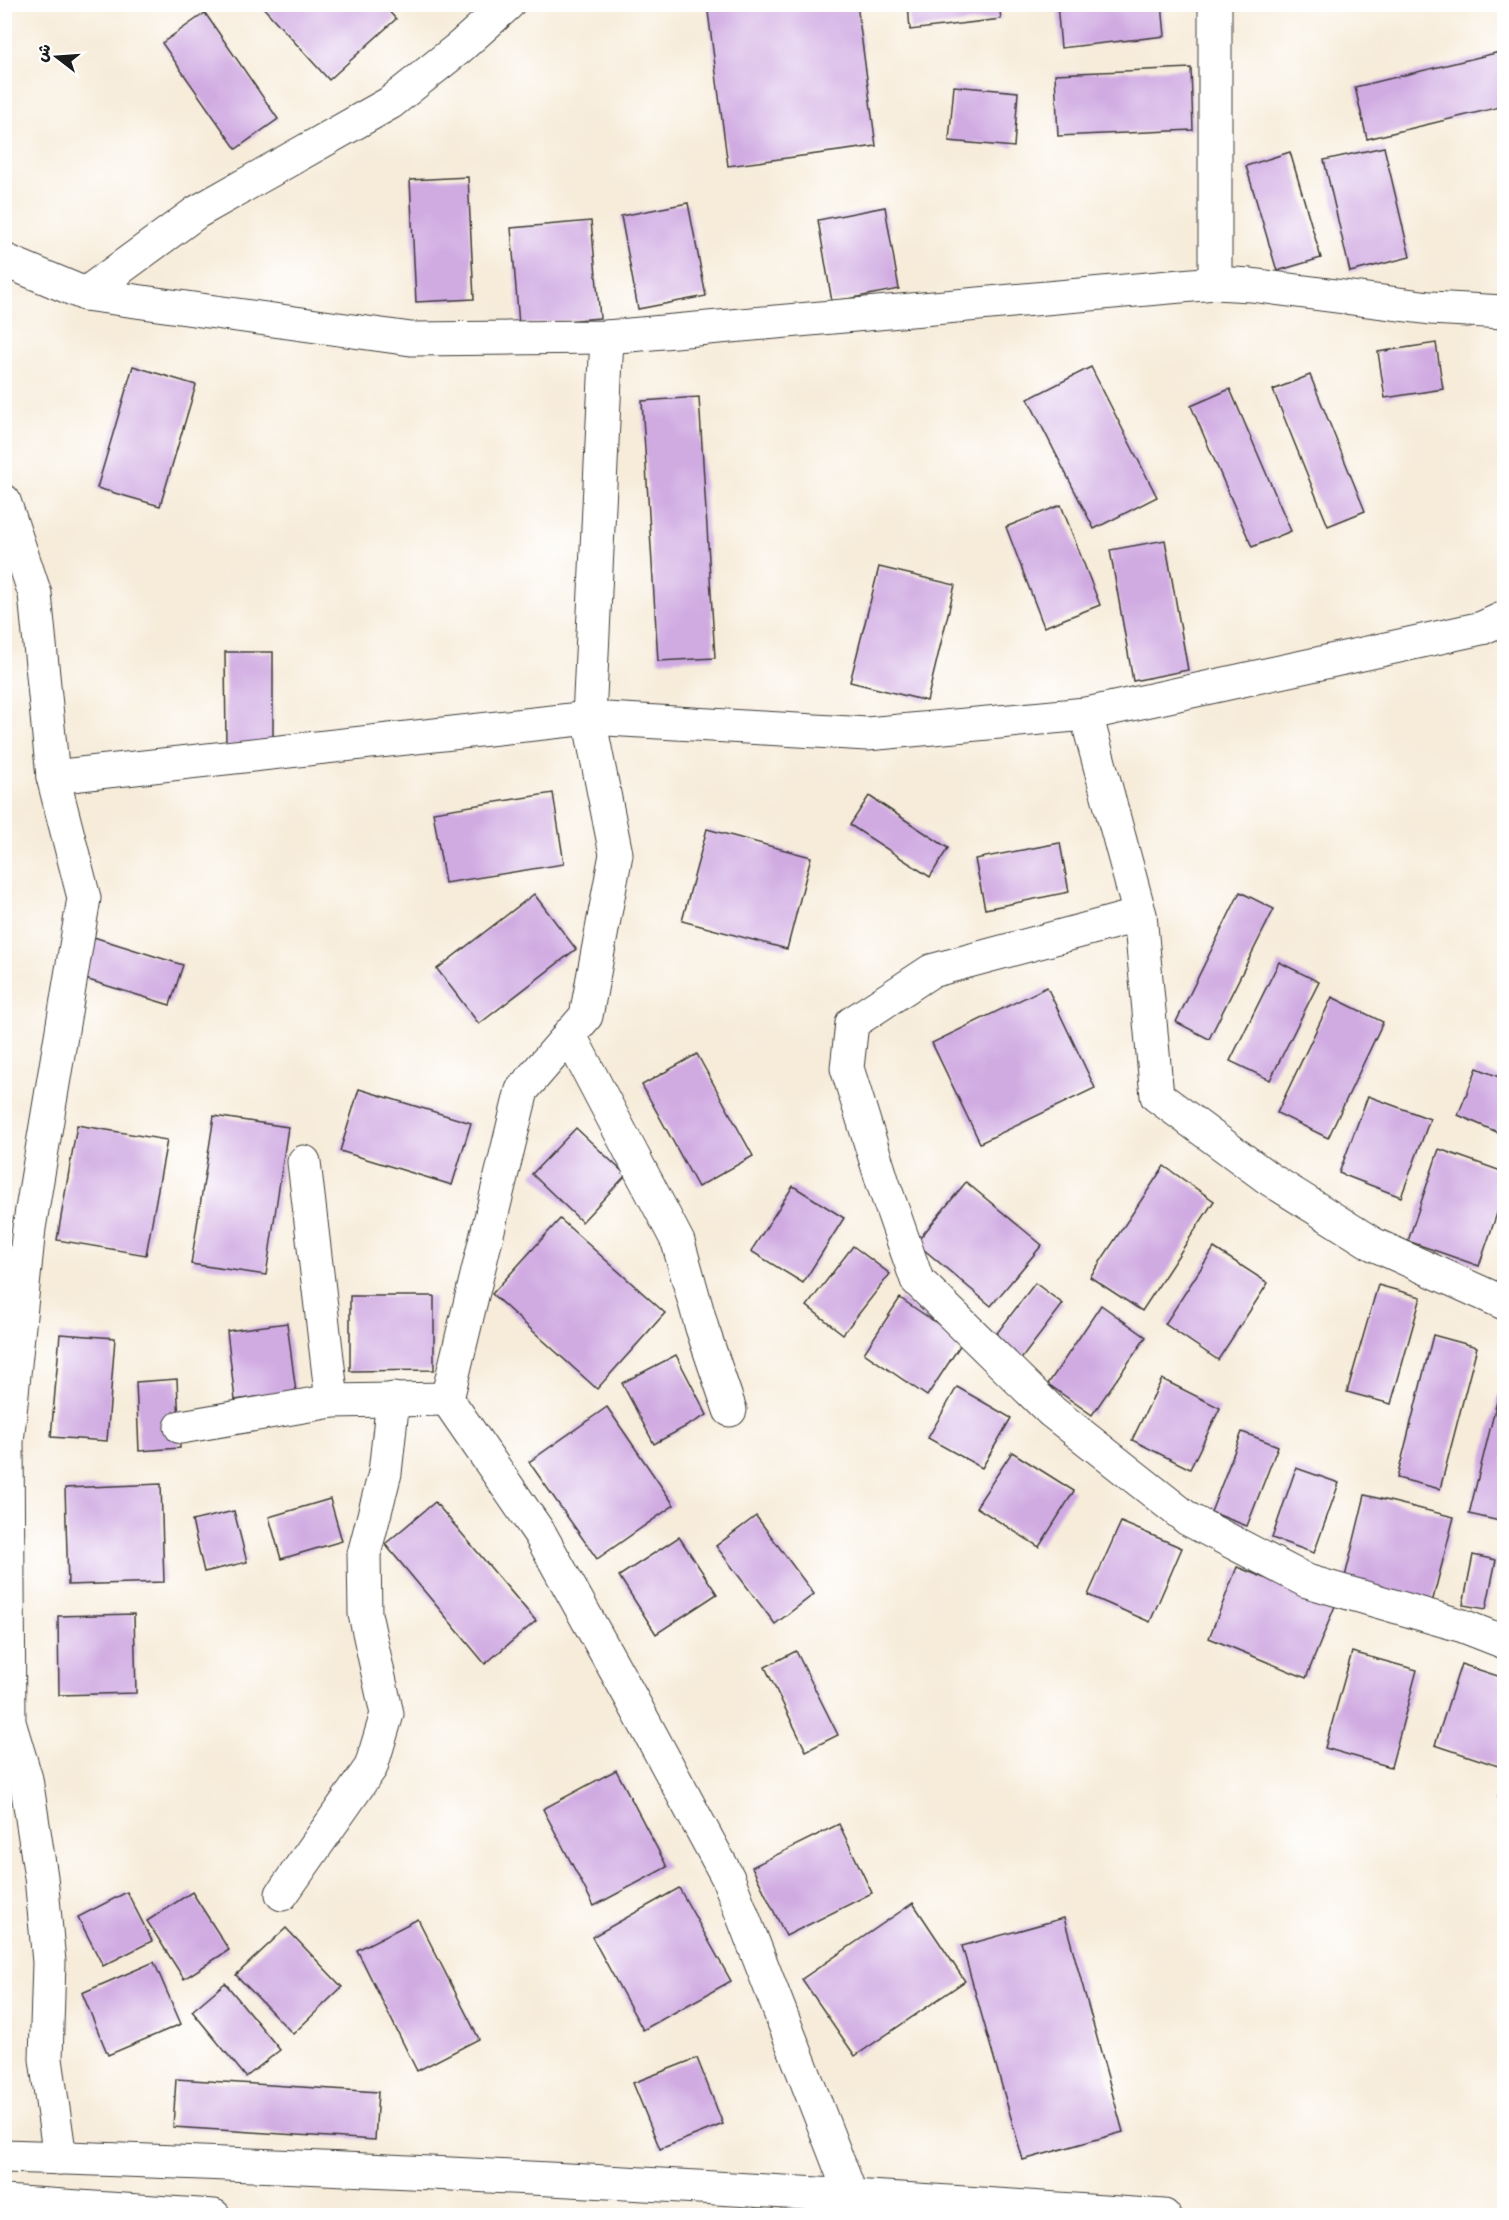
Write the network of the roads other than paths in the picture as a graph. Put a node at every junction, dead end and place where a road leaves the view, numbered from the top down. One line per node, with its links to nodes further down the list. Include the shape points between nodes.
1 (508, 4): 5 (street, via 390,103 197,212)
2 (1215, 4): 4 (street)
3 (4, 260): 5 (street)
4 (1215, 283): 6 (street, via 1430,308); 7 (street)
5 (86, 294): 7 (street, via 411,339)
6 (1504, 312)
7 (607, 337): 11 (street)
8 (4, 501): 12 (street, via 35,594)
9 (1504, 618): 10 (street, via 1482,628)
10 (1086, 714): 11 (street, via 867,734); 13 (street)
11 (590, 718): 12 (street); 14 (street, via 616,854 586,1016)
12 (53, 777): 25 (street, via 84,898 29,1228 7,1442 9,1722 26,1779 41,1878 49,1962 46,2059)
13 (1140, 915): 16 (street, via 1157,1096 1268,1178 1372,1244); 22 (street, via 931,970 852,1023 847,1068 917,1280 1051,1411 1188,1519 1307,1581 1463,1626)
14 (569, 1035): 17 (street, via 522,1090); 20 (street, via 678,1242)
15 (304, 1162): 19 (street)
16 (1504, 1303)
17 (447, 1399): 18 (street); 26 (street, via 540,1534 728,1878)
18 (393, 1400): 19 (street); 23 (street, via 385,1473 364,1554 365,1614 387,1714 371,1767)
19 (332, 1401): 21 (street)
20 (730, 1410)
21 (182, 1426)
22 (1504, 1642)
23 (282, 1894)
24 (4, 2156): 25 (street)
25 (60, 2158): 26 (street)
26 (851, 2195): 30 (street)
27 (4, 2202): 28 (street)
28 (157, 2214): 29 (street)
29 (214, 2216)
30 (1164, 2216)

